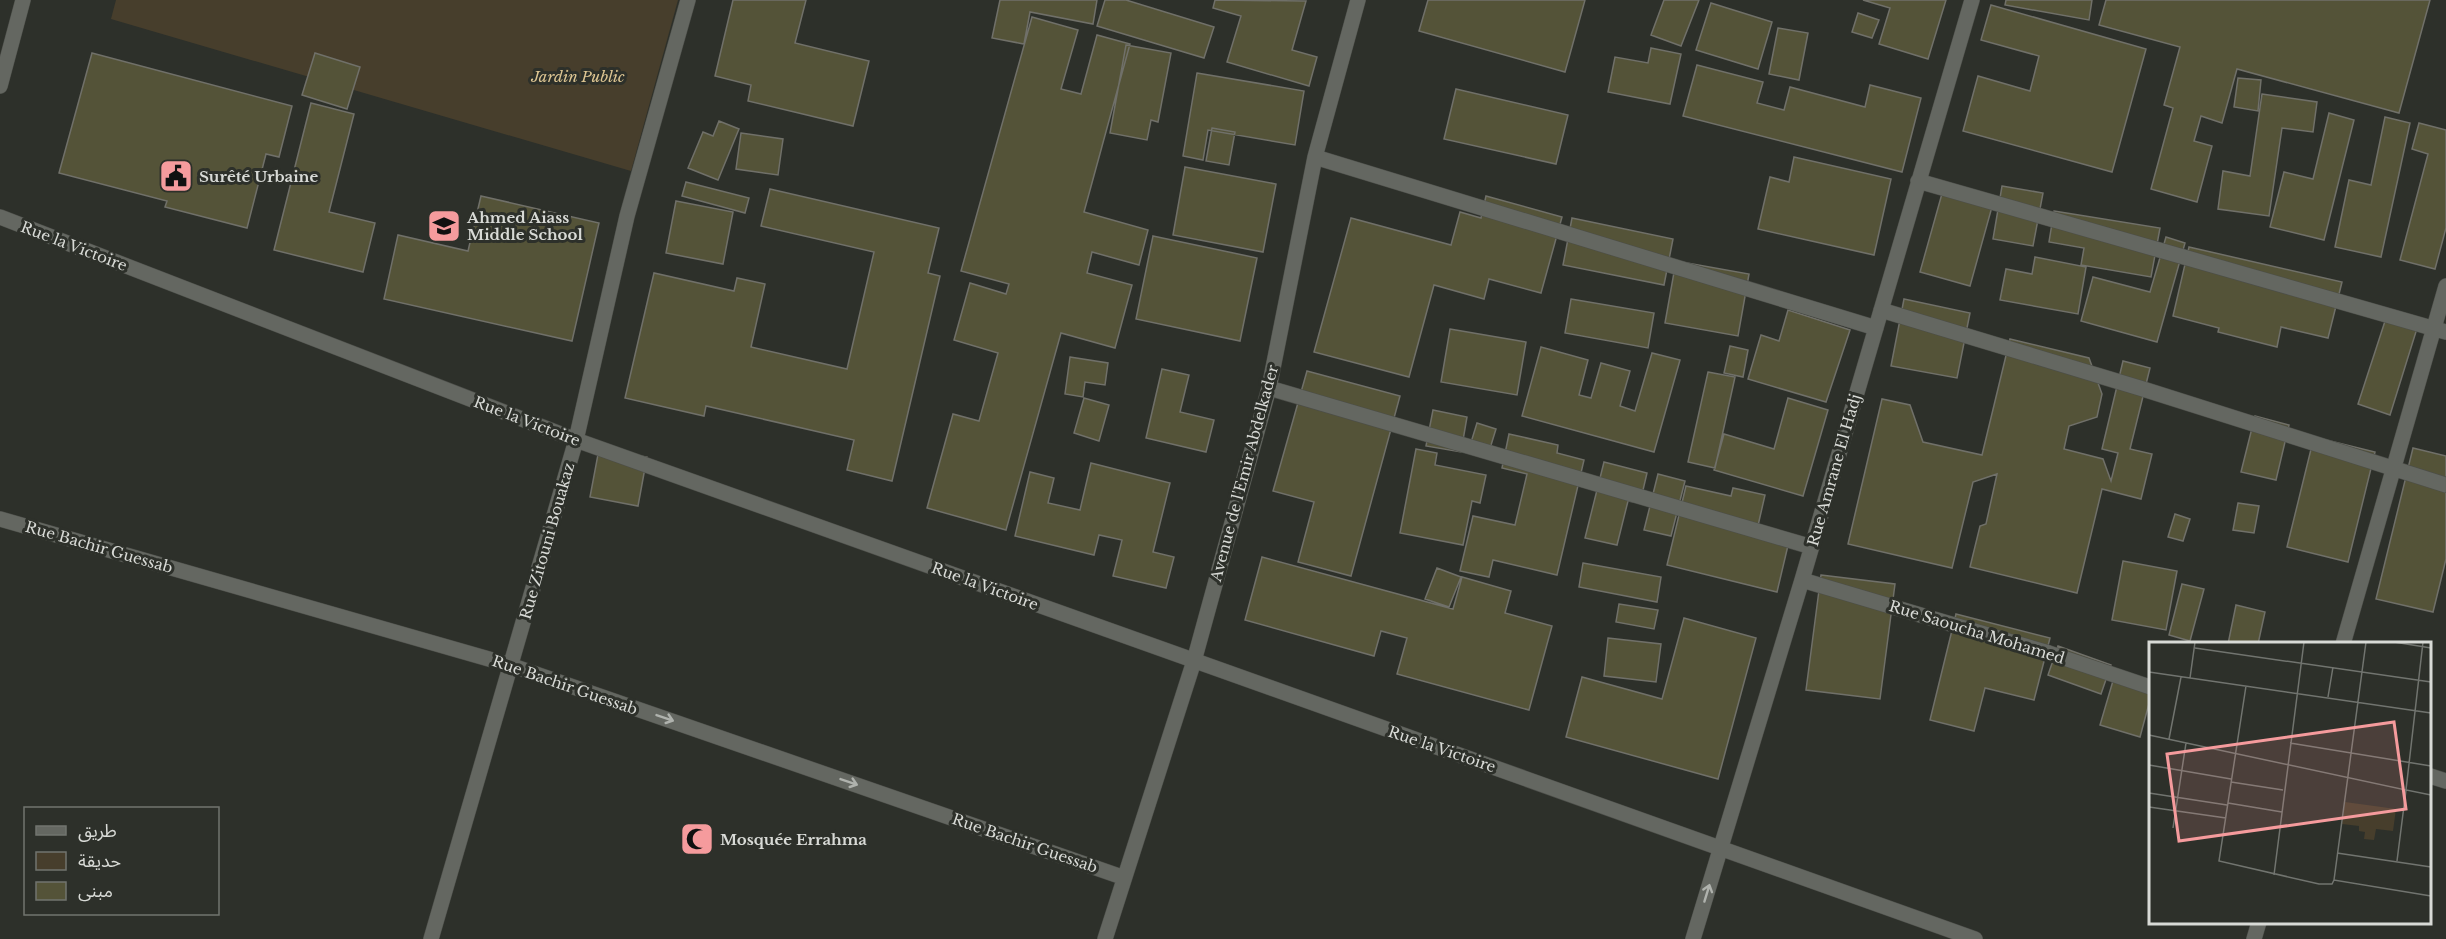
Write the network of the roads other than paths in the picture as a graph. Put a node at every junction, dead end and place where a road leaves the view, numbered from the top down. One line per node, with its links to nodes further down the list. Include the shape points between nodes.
1 (23, 0): 5 (street)
2 (688, 0): 14 (street, Rue Zitouni Bouakaz, via 627,216)
3 (1358, 0): 6 (street, Avenue de l'Emir Abdelkader)
4 (1972, 0): 7 (street, Rue Amrane El Hadj)
5 (0, 86)
6 (1315, 158): 11 (street); 13 (street, Avenue de l'Emir Abdelkader)
7 (1918, 181): 10 (street, Rue Amrane El Hadj); 12 (street)
8 (0, 217): 14 (street, Rue la Victoire)
9 (2446, 286): 12 (street)
10 (1881, 310): 11 (street, Rue Amrane El Hadj); 15 (street)
11 (1876, 328): 18 (street, Rue Amrane El Hadj)
12 (2440, 330): 15 (street)
13 (1269, 388): 18 (street); 21 (street, Avenue de l'Emir Abdelkader)
14 (576, 440): 21 (street, Rue la Victoire); 22 (street, Rue Zitouni Bouakaz)
15 (2395, 470): 16 (street); 20 (street)
16 (2446, 485)
17 (0, 519): 22 (street, Rue Bachir Guessab)
18 (1812, 547): 19 (street, Rue Amrane El Hadj)
19 (1802, 580): 23 (street, Rue Saoucha Mohamed); 26 (street, Rue Amrane El Hadj)
20 (2344, 642)
21 (1194, 661): 26 (street, Rue la Victoire); 27 (street, Avenue de l'Emir Abdelkader)
22 (510, 665): 27 (street, Rue Bachir Guessab, one-way to 27); 29 (street, Rue Zitouni Bouakaz)
23 (2149, 686)
24 (2431, 776): 25 (street)
25 (2446, 781)
26 (1721, 848): 31 (street, Rue Amrane El Hadj, one-way to 26); 32 (street, Rue la Victoire)
27 (1122, 877): 30 (street, Avenue de l'Emir Abdelkader)
28 (2258, 924): 33 (street)
29 (431, 939)
30 (1105, 939)
31 (1693, 939)
32 (1975, 939)
33 (2254, 939)

